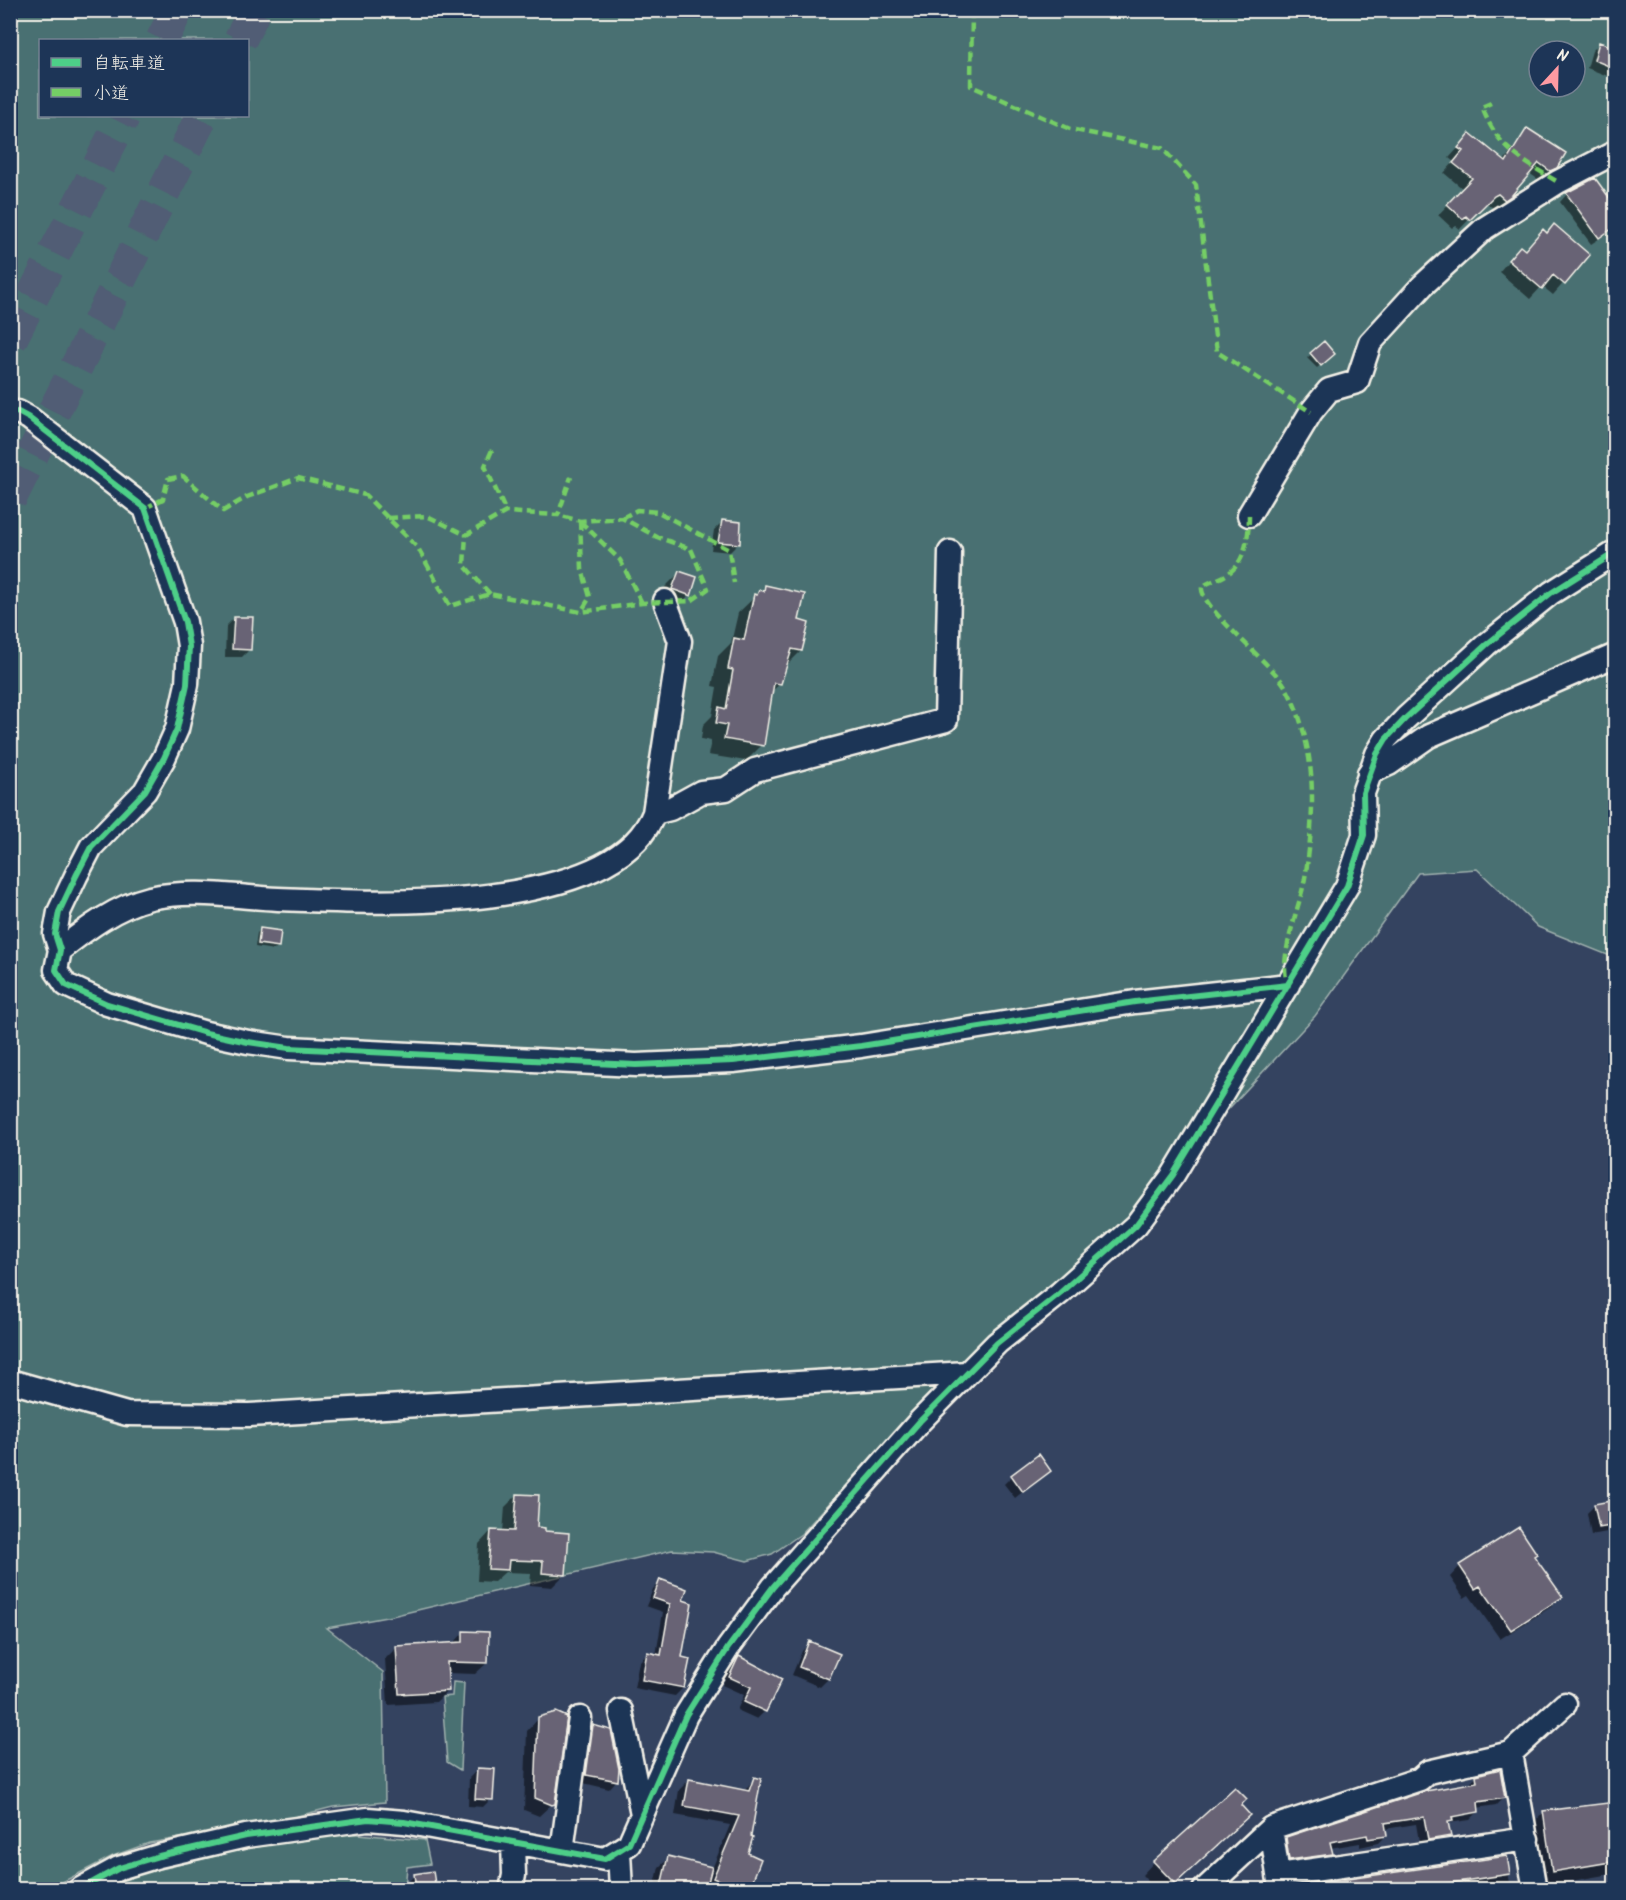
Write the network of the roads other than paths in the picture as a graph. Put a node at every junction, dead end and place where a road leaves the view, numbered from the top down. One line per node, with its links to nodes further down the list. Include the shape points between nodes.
1 (1616, 152): 3 (street, via 1558,182 1485,228 1424,285 1370,343 1357,382 1329,390 1311,412)
2 (10, 413): 10 (street, via 18,412 29,418 145,508 189,646 184,706 164,758 145,791 91,847 59,912 55,934)
3 (1249, 514)
4 (950, 552): 9 (street, via 946,720 755,770 726,789 700,792 670,809)
5 (1616, 552): 8 (street, via 1551,593 1454,673 1386,739)
6 (665, 601): 9 (street, via 680,641)
7 (1616, 655): 8 (street, via 1430,736)
8 (1370, 773): 11 (street, via 1361,805 1364,835 1347,886)
9 (654, 813): 10 (street, via 647,832 608,864 580,876 527,889 447,901 181,895 149,898 84,930)
10 (60, 950): 11 (street, via 56,970 66,985 107,1004 248,1042 301,1049 636,1065 733,1061 861,1046 1135,1002)
11 (1288, 985): 12 (street, via 1173,1175 1136,1225)
12 (967, 1373): 13 (street, via 249,1415 127,1413); 18 (street, via 920,1421 746,1621 686,1716)
13 (10, 1382)
14 (1565, 1704): 17 (street)
15 (621, 1711): 18 (street)
16 (580, 1718): 22 (street)
17 (1511, 1753): 19 (street, via 1428,1772 1420,1779); 20 (street)
18 (642, 1814): 23 (street, via 629,1844)
19 (1271, 1828): 24 (street); 28 (street)
20 (1527, 1839): 24 (street); 29 (street)
21 (513, 1842): 22 (street); 25 (street, via 368,1819 246,1836 159,1856 119,1868); 26 (street)
22 (562, 1851): 23 (street, via 605,1859)
23 (620, 1852): 27 (street)
24 (1280, 1882)
25 (79, 1890)
26 (511, 1890)
27 (621, 1890)
28 (1204, 1890)
29 (1534, 1890)

